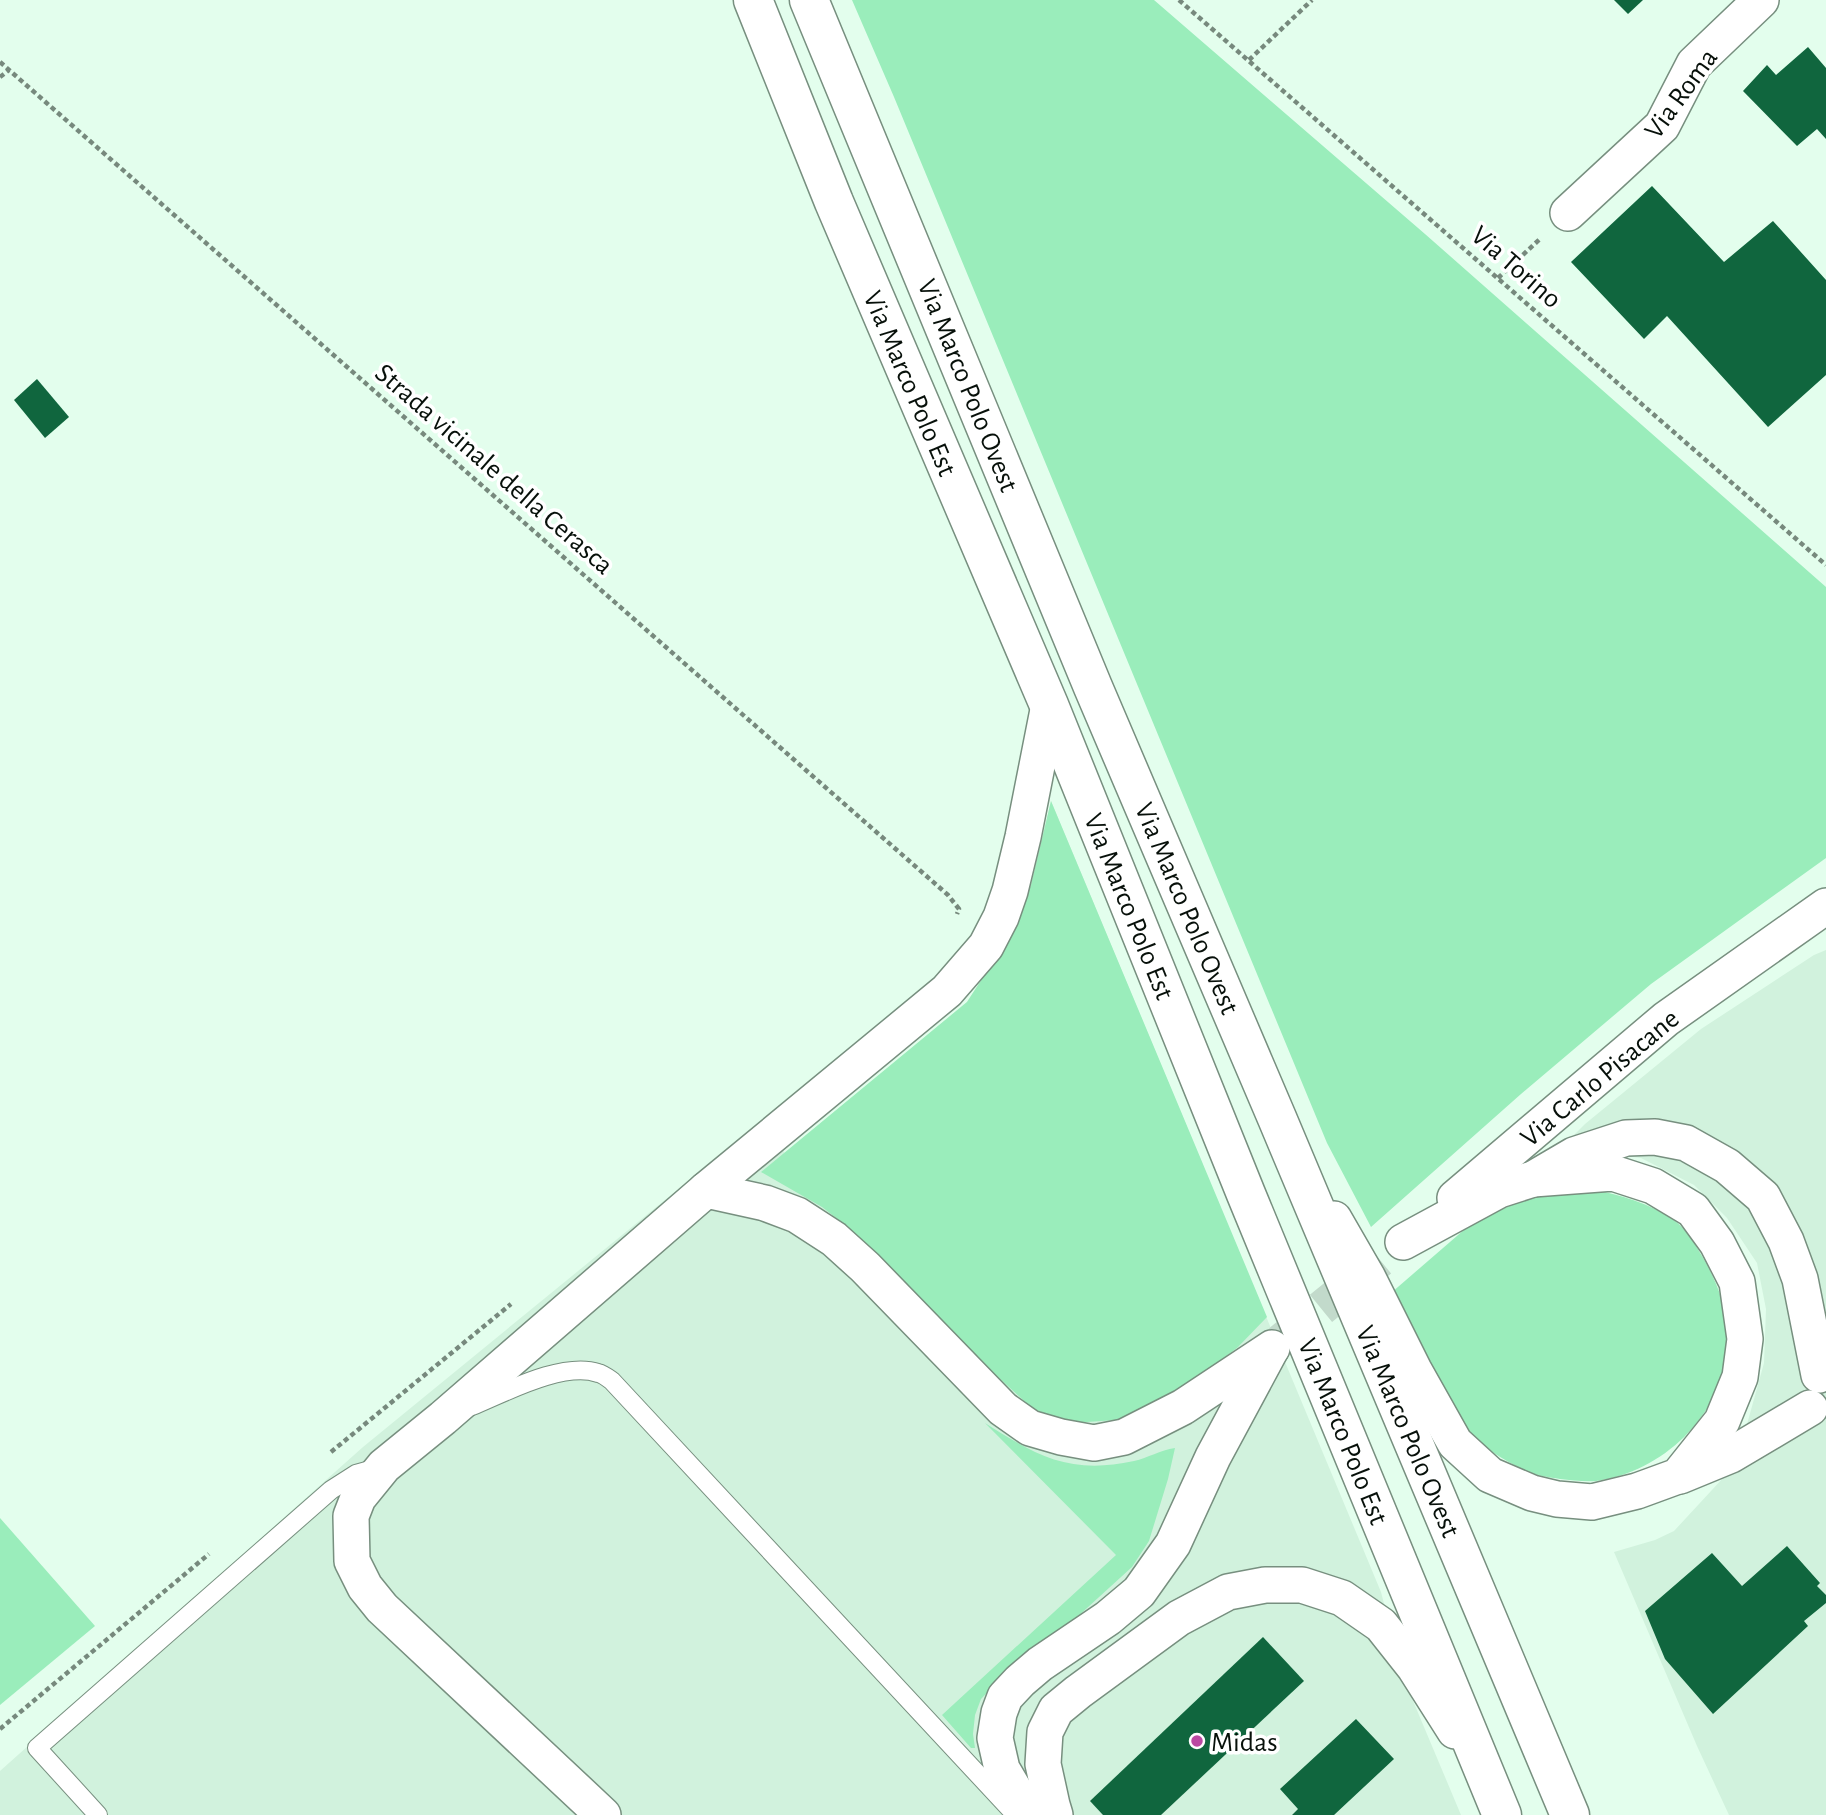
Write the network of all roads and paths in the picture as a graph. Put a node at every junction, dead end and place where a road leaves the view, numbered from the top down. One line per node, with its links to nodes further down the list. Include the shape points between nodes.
1 (753, 0): 13 (street, Via Marco Polo Est, via 834,202)
2 (809, 0): 16 (street, Via Marco Polo Ovest)
3 (1179, 0): 6 (path, Via Torino)
4 (1312, 0): 6 (path)
5 (1761, 0): 10 (street, Via Roma, via 1694,64 1662,126)
6 (1249, 60): 11 (path, Via Torino)
7 (0, 62): 8 (path, Strada vicinale della Cerasca)
8 (9, 70): 9 (path); 15 (path, Strada vicinale della Cerasca, via 948,895 959,909)
9 (0, 77)
10 (1568, 214): 11 (path)
11 (1498, 278): 12 (path, Via Torino)
12 (1826, 565)
13 (1049, 705): 18 (street, via 1010,891 986,946 947,991); 27 (street, Via Marco Polo Est)
14 (1826, 906): 17 (street, Via Carlo Pisacane, via 1666,1019 1392,1251 1499,1190)
15 (954, 922)
16 (1277, 1118): 24 (street, via 1455,1443 1490,1475 1532,1493 1592,1502); 33 (street, Via Marco Polo Ovest)
17 (1533, 1179): 20 (street, via 1574,1155 1626,1138 1686,1143 1727,1166 1763,1197 1786,1241 1800,1279); 24 (street, via 1612,1173 1653,1186 1693,1210 1737,1282 1745,1339 1740,1377 1722,1421)
18 (706, 1190): 21 (street); 31 (street, via 797,1215 834,1239 1003,1409 1030,1428 1061,1437 1094,1443 1124,1437 1183,1407 1272,1348 1213,1457 1173,1544 1139,1592 1040,1664 1005,1697 995,1738 1002,1769)
19 (516, 1300): 22 (path)
20 (1820, 1396): 24 (street, via 1731,1455)
21 (443, 1418): 23 (street); 30 (lane, via 547,1376 578,1370 612,1381)
22 (325, 1456)
23 (384, 1466): 28 (lane, via 356,1474 331,1490 37,1748); 29 (street, via 358,1498 351,1516 352,1561 365,1587)
24 (1678, 1476)
25 (210, 1553): 26 (path)
26 (0, 1729)
27 (1498, 1806): 32 (street, via 1438,1703 1381,1625 1342,1598 1302,1585 1265,1585 1228,1592 1179,1618 1056,1710 1045,1732 1043,1764)
28 (98, 1815)
29 (603, 1815)
30 (1015, 1815)
31 (1029, 1815)
32 (1055, 1815)
33 (1570, 1815)

